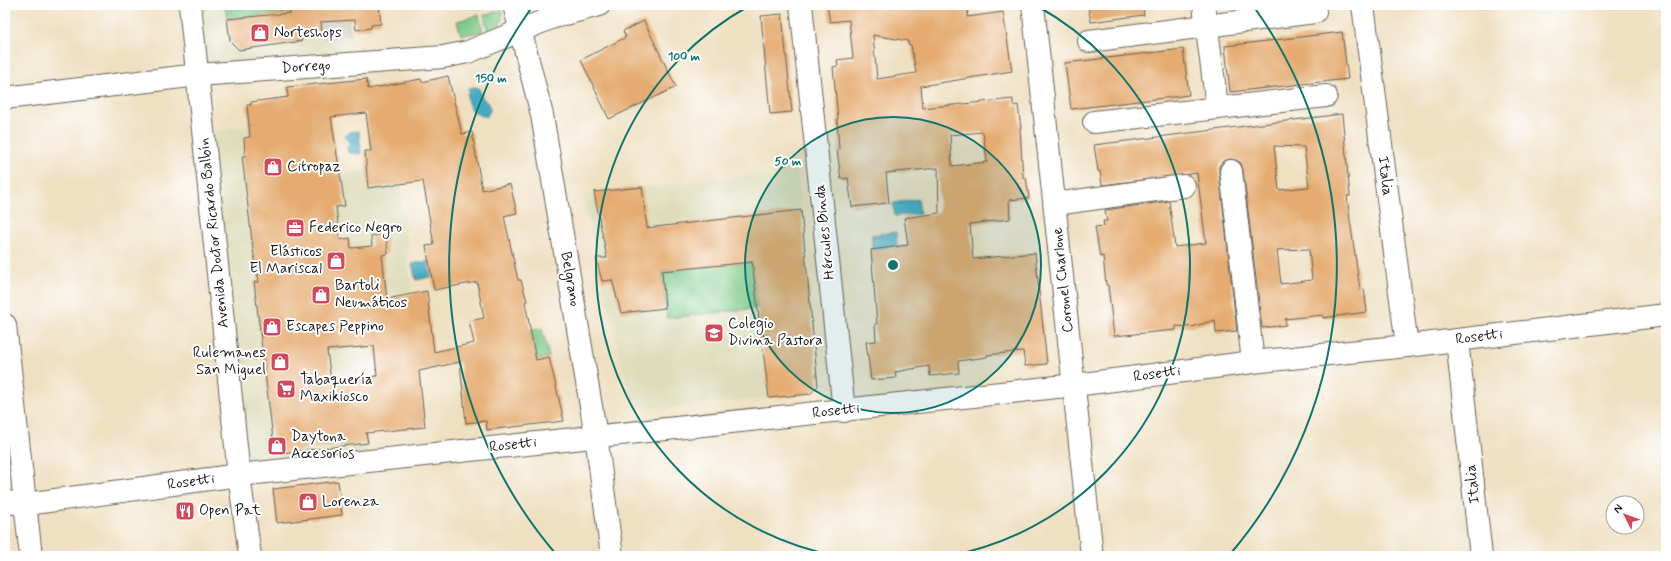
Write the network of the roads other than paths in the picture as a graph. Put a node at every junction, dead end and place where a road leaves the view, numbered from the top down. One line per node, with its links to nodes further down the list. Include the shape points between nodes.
1 (190, 5): 11 (street, Avenida Doctor Ricardo Balbín)
2 (514, 5): 9 (street, Belgrano)
3 (598, 5): 9 (street, Dorrego, via 551,18)
4 (801, 5): 25 (street, Hércules Binda)
5 (1033, 5): 18 (street, Coronel Charlone)
6 (1363, 5): 22 (street, Italia)
7 (1315, 12): 8 (street)
8 (1206, 15): 10 (street); 14 (street)
9 (520, 32): 11 (street, Dorrego, via 468,52 443,57); 26 (street, Belgrano, via 542,115)
10 (1089, 41)
11 (198, 75): 13 (street, Dorrego); 27 (street, Avenida Doctor Ricardo Balbín)
12 (1326, 96): 14 (street)
13 (5, 98)
14 (1217, 107): 15 (street)
15 (1094, 122)
16 (1231, 171): 23 (street)
17 (1184, 186): 18 (street)
18 (1055, 204): 24 (street, Coronel Charlone)
19 (1666, 315): 21 (street, Rosetti)
20 (5, 325): 28 (street)
21 (1457, 340): 22 (street, Rosetti); 33 (street, Italia)
22 (1407, 346): 23 (street, Rosetti)
23 (1253, 362): 24 (street, Rosetti)
24 (1075, 385): 25 (street, Rosetti); 32 (street, Coronel Charlone)
25 (844, 411): 26 (street, Rosetti)
26 (596, 436): 27 (street, Rosetti); 31 (street, Belgrano)
27 (239, 475): 28 (street, Rosetti); 30 (street, Avenida Doctor Ricardo Balbín)
28 (15, 503): 29 (street)
29 (31, 556)
30 (250, 556)
31 (612, 556)
32 (1092, 556)
33 (1481, 556)

